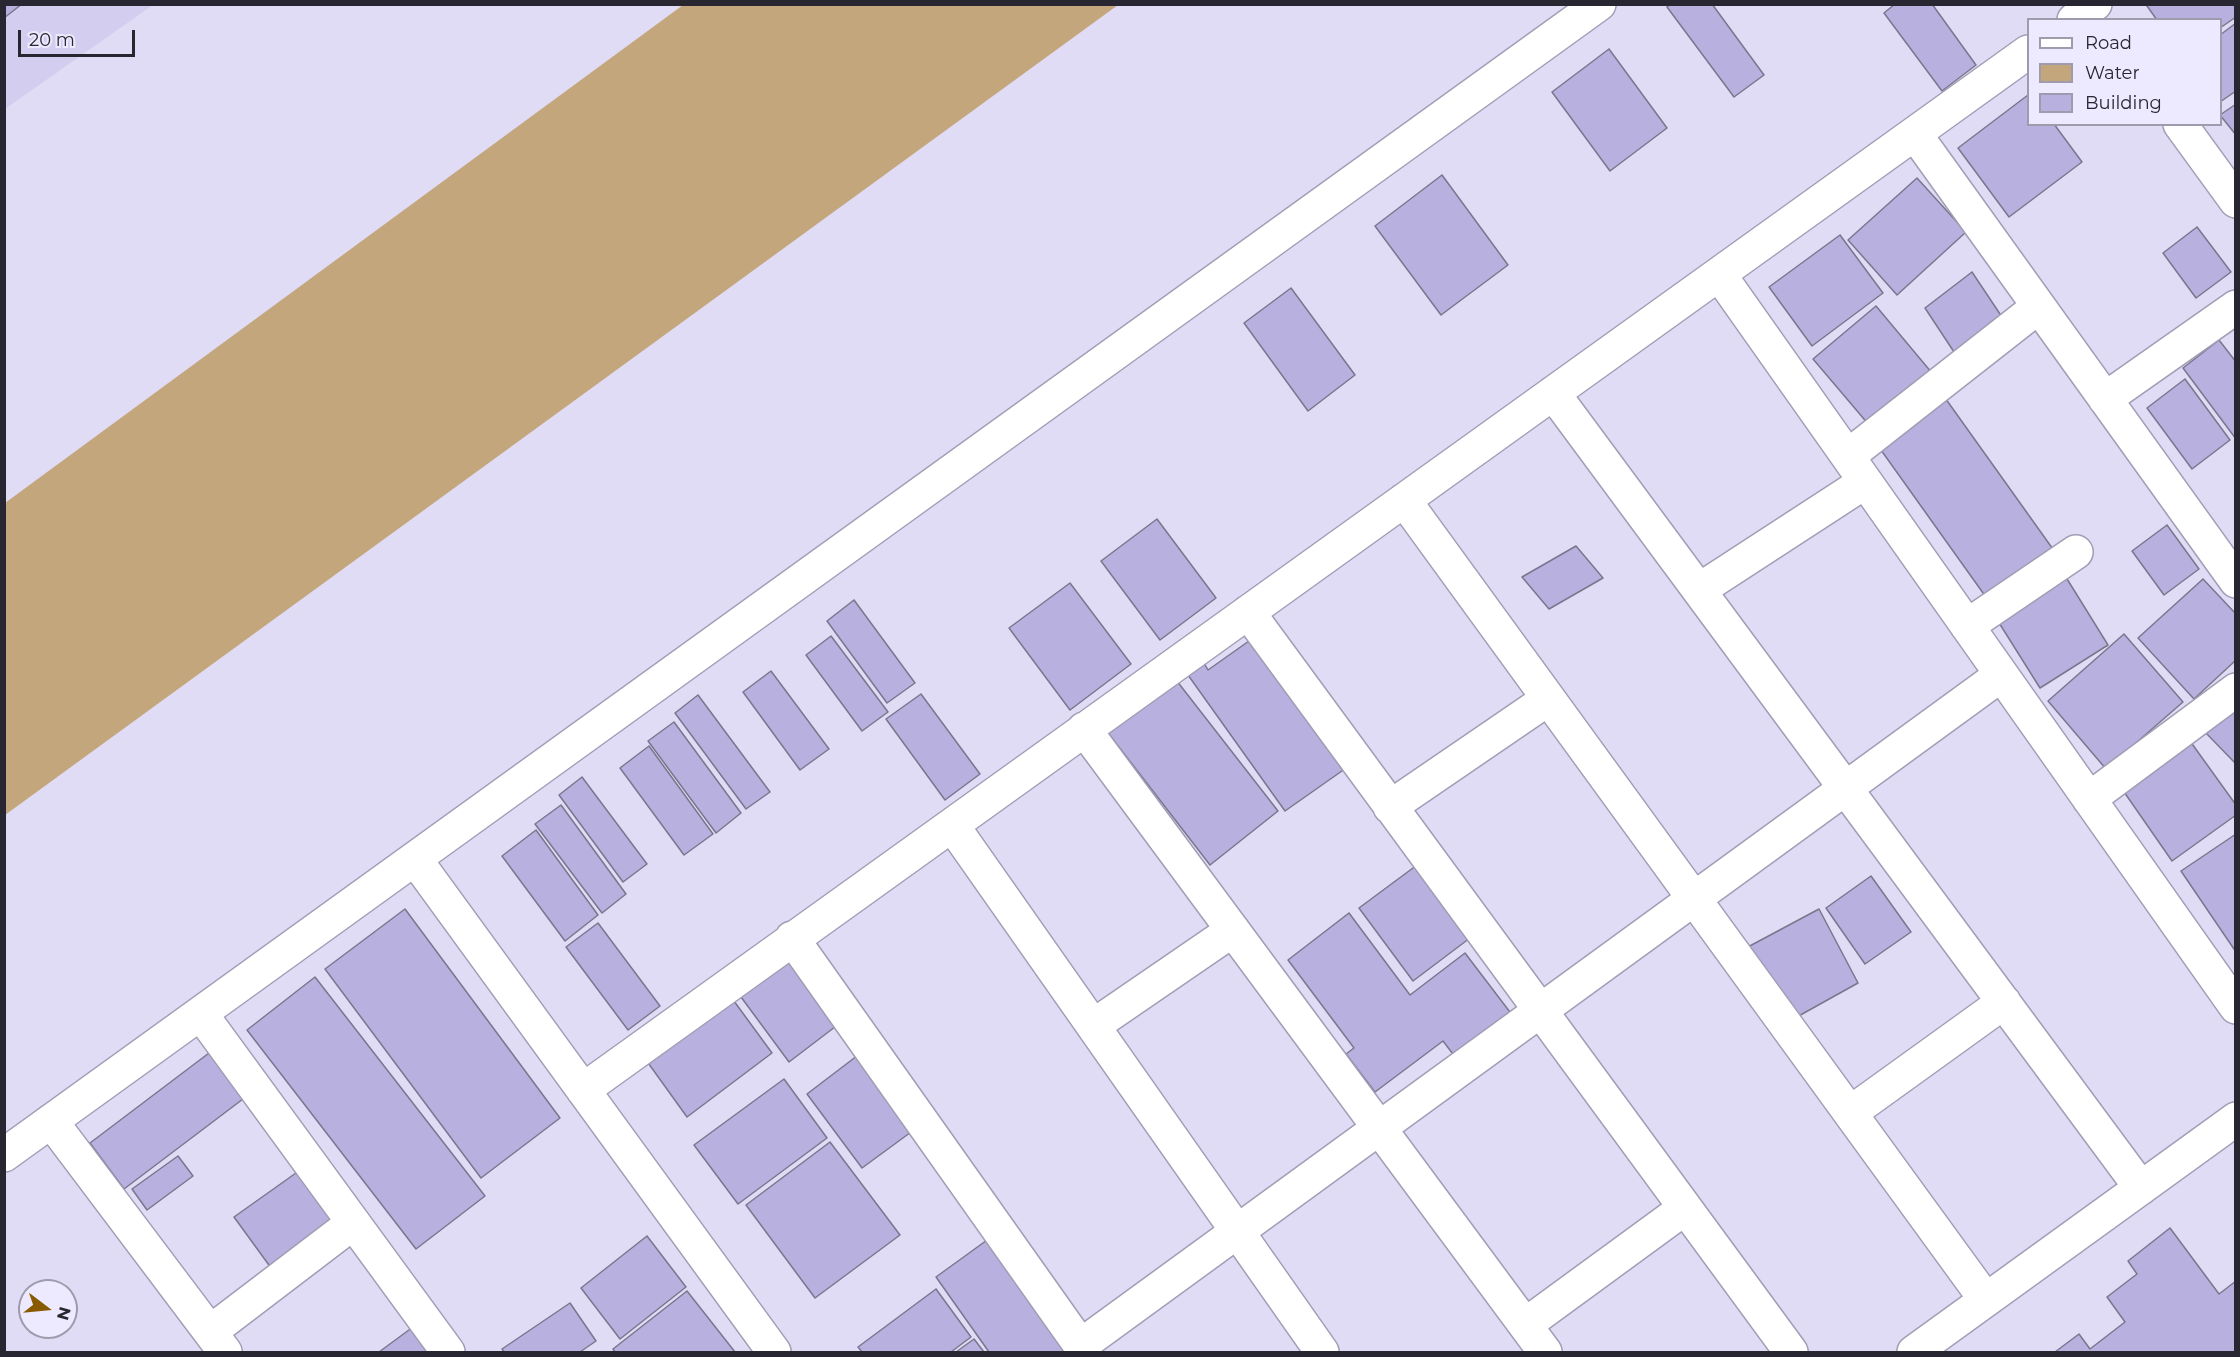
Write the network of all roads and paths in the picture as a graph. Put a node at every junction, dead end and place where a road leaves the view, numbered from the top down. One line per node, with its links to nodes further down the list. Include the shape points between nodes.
1 (1599, 4): 29 (street)
2 (2095, 5): 3 (street); 4 (street)
3 (2077, 18)
4 (2104, 18)
5 (2027, 53): 7 (street)
6 (2181, 126): 8 (street)
7 (1915, 134): 9 (street); 10 (street)
8 (2235, 201)
9 (1719, 274): 12 (street); 14 (street)
10 (2038, 307): 13 (street); 14 (street)
11 (2235, 307): 13 (street)
12 (1553, 393): 15 (street); 18 (street)
13 (2105, 399): 17 (street)
14 (1856, 469): 18 (street); 20 (street)
15 (1404, 500): 19 (street); 23 (street)
16 (2076, 552): 20 (street)
17 (2235, 581)
18 (1699, 590): 25 (street)
19 (1248, 612): 24 (street); 27 (street)
20 (1967, 626): 21 (street)
21 (2001, 675): 25 (street); 26 (street)
22 (2235, 690): 26 (street)
23 (1548, 699): 27 (street); 30 (street)
24 (1084, 729): 28 (street); 31 (street)
25 (1845, 788): 30 (street); 33 (street)
26 (2089, 799): 34 (street)
27 (1390, 807): 35 (street)
28 (952, 825): 32 (street); 37 (street)
29 (415, 859): 36 (street); 38 (street)
30 (1694, 899): 35 (street); 39 (street)
31 (1233, 930): 37 (street); 42 (street)
32 (792, 938): 38 (street); 51 (street)
33 (2004, 1002): 39 (street); 44 (street)
34 (2235, 1007)
35 (1540, 1011): 42 (street); 45 (street)
36 (201, 1014): 41 (street); 46 (street)
37 (1093, 1026): 47 (street)
38 (583, 1090): 53 (street)
39 (1850, 1113): 48 (street)
40 (2235, 1119): 44 (street)
41 (51, 1121): 43 (street); 50 (street)
42 (1379, 1128): 47 (street); 49 (street)
43 (4, 1155)
44 (2140, 1188): 48 (street)
45 (1685, 1208): 49 (street); 56 (street)
46 (353, 1223): 50 (street); 52 (street)
47 (1238, 1232): 51 (street); 54 (street)
48 (1986, 1300): 57 (street)
49 (1525, 1325): 55 (street)
50 (218, 1342)
51 (1082, 1349)
52 (448, 1353)
53 (774, 1353)
54 (1322, 1353)
55 (1545, 1353)
56 (1791, 1353)
57 (1914, 1353)

